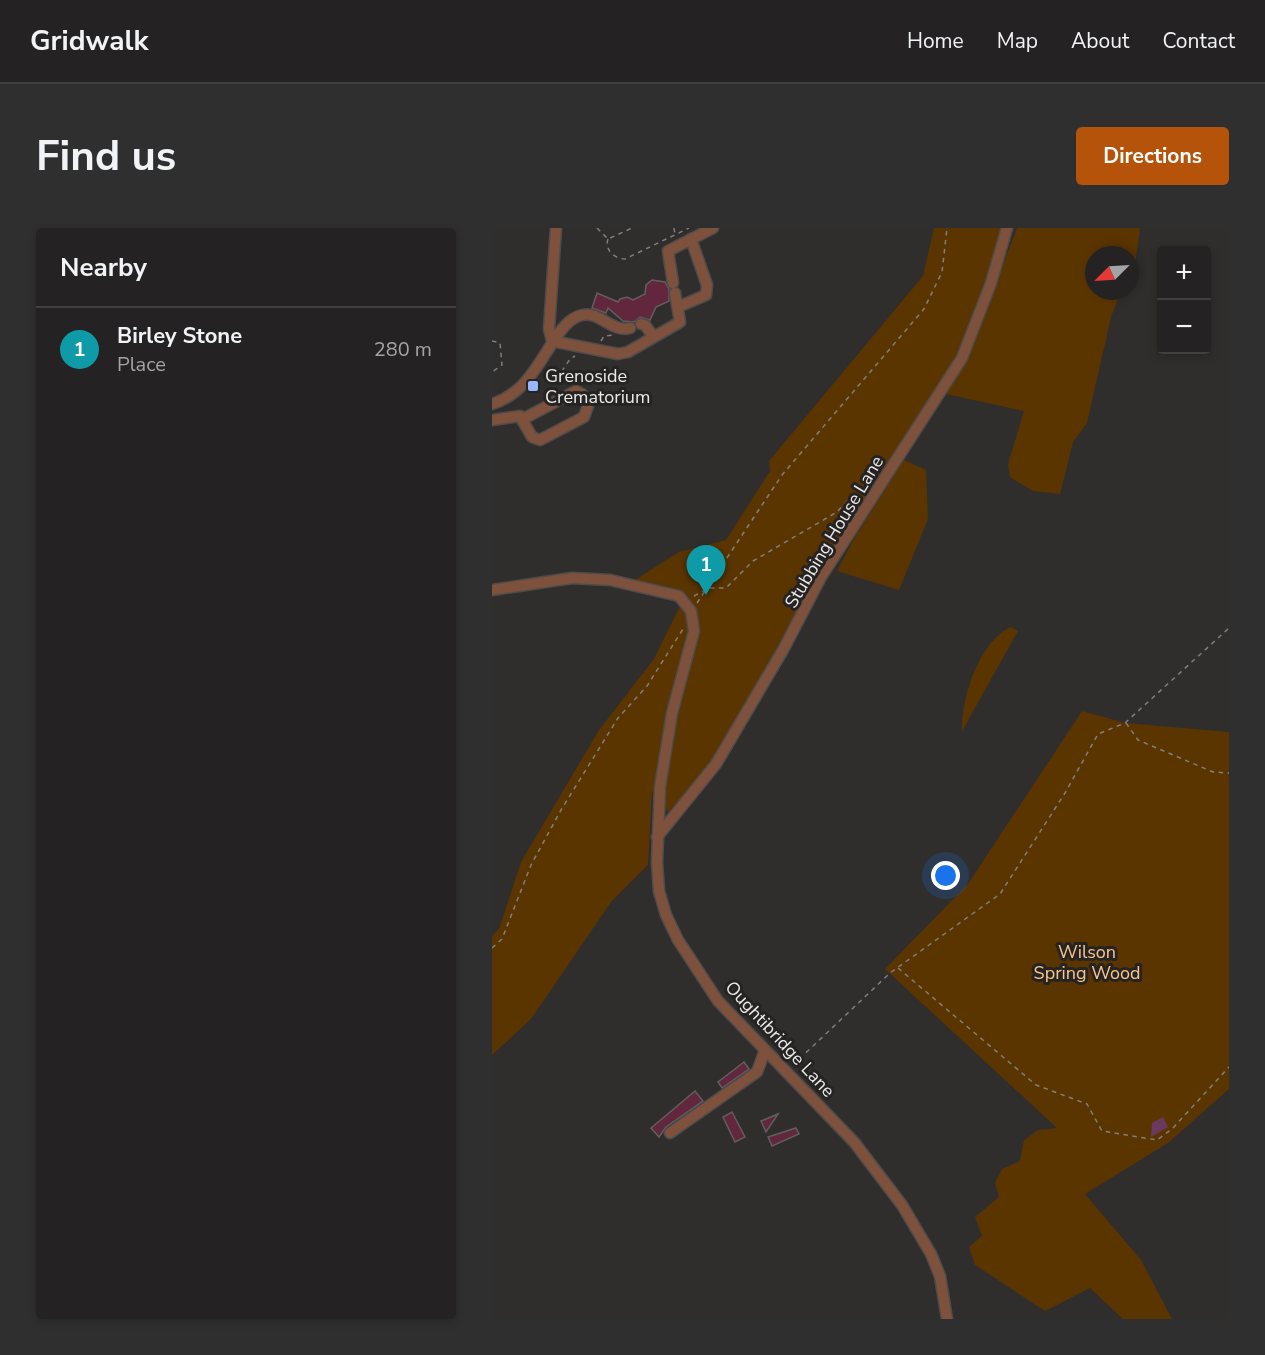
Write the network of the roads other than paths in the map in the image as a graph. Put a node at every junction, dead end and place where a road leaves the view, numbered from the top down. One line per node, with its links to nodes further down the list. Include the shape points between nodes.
1 (556, 228): 9 (street, via 549,329)
2 (713, 228): 4 (street)
3 (1007, 228): 14 (street, Stubbing House Lane, via 962,358 821,577 716,764)
4 (690, 234): 5 (street, via 668,251); 5 (street, via 707,285 705,295)
5 (678, 307): 8 (street, via 680,322)
6 (641, 324): 8 (street)
7 (630, 328): 9 (street, via 620,330 596,316 581,315)
8 (654, 336): 9 (street, via 621,354)
9 (552, 340): 10 (street, via 539,367 525,384)
10 (492, 404)
11 (523, 419): 11 (street, via 576,391 582,393 588,406 585,417 540,440 532,437); 12 (street, via 516,416)
12 (492, 420)
13 (492, 590): 14 (street, Oughtibridge Lane, via 591,578 668,592 691,610 694,631 664,759)
14 (657, 837): 15 (street, Oughtibridge Lane, via 659,891 678,940 718,1001)
15 (765, 1050): 16 (street, via 757,1072); 17 (street, Oughtibridge Lane, via 854,1143 902,1205 940,1276)
16 (670, 1133)
17 (948, 1319)

